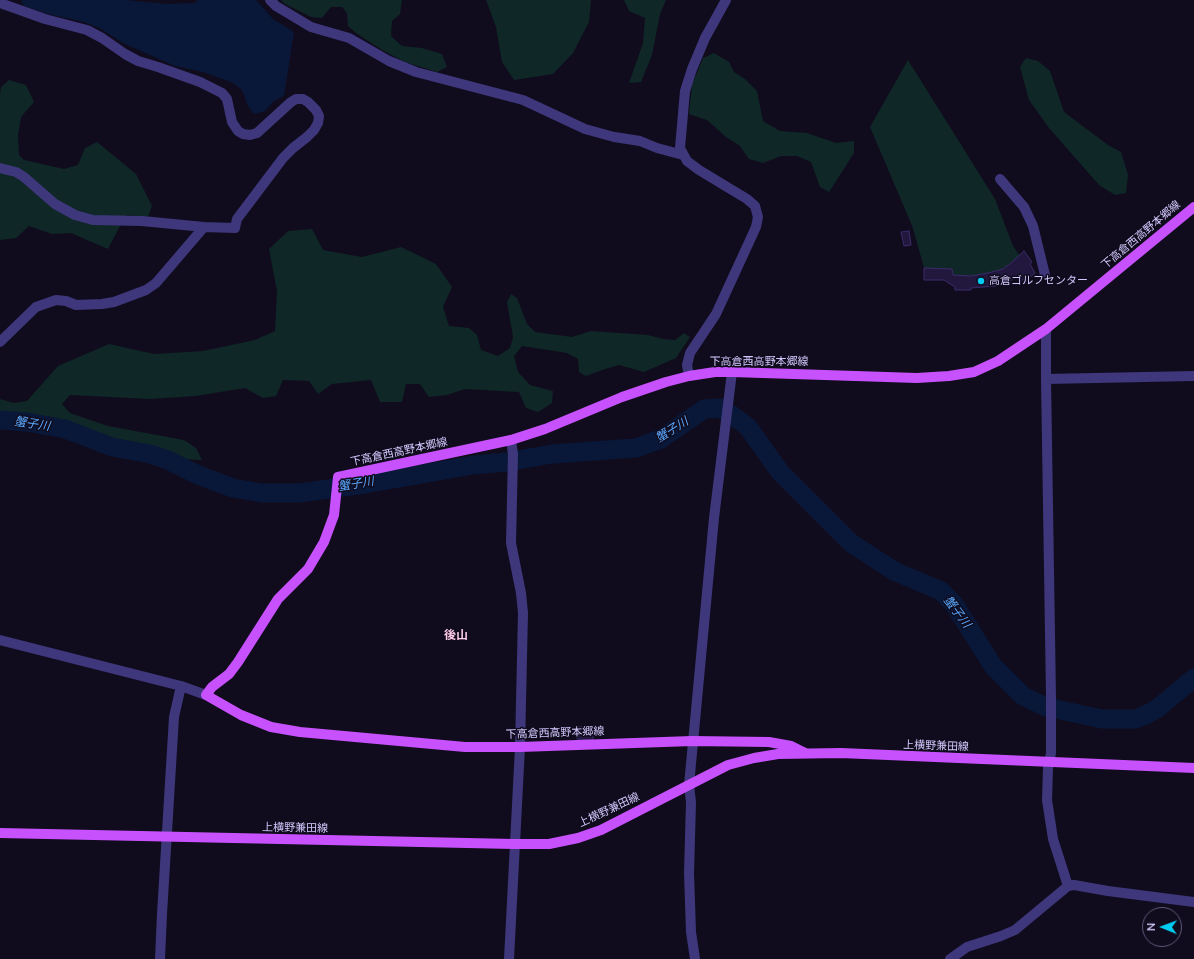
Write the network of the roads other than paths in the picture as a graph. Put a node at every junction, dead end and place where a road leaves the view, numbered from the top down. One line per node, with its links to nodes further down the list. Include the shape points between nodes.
1 (270, 0): 4 (street, via 311,28 349,38 389,61 416,72 523,100 585,129 614,137 640,140)
2 (726, 0): 4 (street, via 705,38 685,91 680,141)
3 (0, 3): 8 (street, via 87,30 138,61 200,82 222,93 227,98 232,122 243,134 257,133 296,99 303,99 316,110 319,116 314,130 283,158 237,219 235,228)
4 (683, 155): 13 (street, via 699,170 747,199 755,206 758,218 716,314 690,353 686,365)
5 (0, 168): 8 (street, via 24,177 55,204 75,215 110,222 142,221)
6 (1000, 179): 9 (street, via 1024,207 1033,226)
7 (1194, 207): 10 (main road, 下高倉西高野本郷線)
8 (204, 227): 11 (street, via 146,290 102,304 76,305 56,300 36,306)
9 (1045, 275)
10 (1046, 329): 12 (main road, 下高倉西高野本郷線, via 998,361 974,372 949,376 917,378); 15 (street)
11 (0, 342)
12 (732, 372): 13 (main road, 下高倉西高野本郷線); 20 (street, via 714,518)
13 (689, 376): 16 (main road, 下高倉西高野本郷線, via 622,397 545,429)
14 (1194, 376): 15 (street)
15 (1046, 379): 23 (street, via 1051,697)
16 (511, 440): 19 (main road, 下高倉西高野本郷線, via 338,477 334,515 324,542 308,569 278,599 229,674); 21 (street, via 511,543 523,613)
17 (0, 640): 18 (street)
18 (181, 686): 19 (street); 27 (street, via 174,717)
19 (206, 695): 21 (main road, 下高倉西高野本郷線, via 241,715 271,727 300,732 465,747)
20 (692, 741): 21 (main road, 下高倉西高野本郷線); 22 (main road, 下高倉西高野本郷線, via 769,742 791,746); 25 (street)
21 (520, 747): 28 (street)
22 (804, 753): 23 (main road, 上横野兼田線); 25 (main road, 上横野兼田線, via 778,754 728,765)
23 (1049, 762): 24 (main road, 上横野兼田線); 29 (street, via 1046,800 1053,839)
24 (1194, 768)
25 (689, 785): 28 (main road, 上横野兼田線, via 601,830 578,838 549,844); 33 (street, via 691,932)
26 (0, 833): 27 (main road, 上横野兼田線)
27 (166, 837): 28 (main road, 上横野兼田線); 31 (street)
28 (514, 844): 32 (street)
29 (1068, 886): 30 (street); 34 (street, via 1015,930 967,947)
30 (1194, 902)
31 (160, 959)
32 (509, 959)
33 (695, 959)
34 (950, 959)

